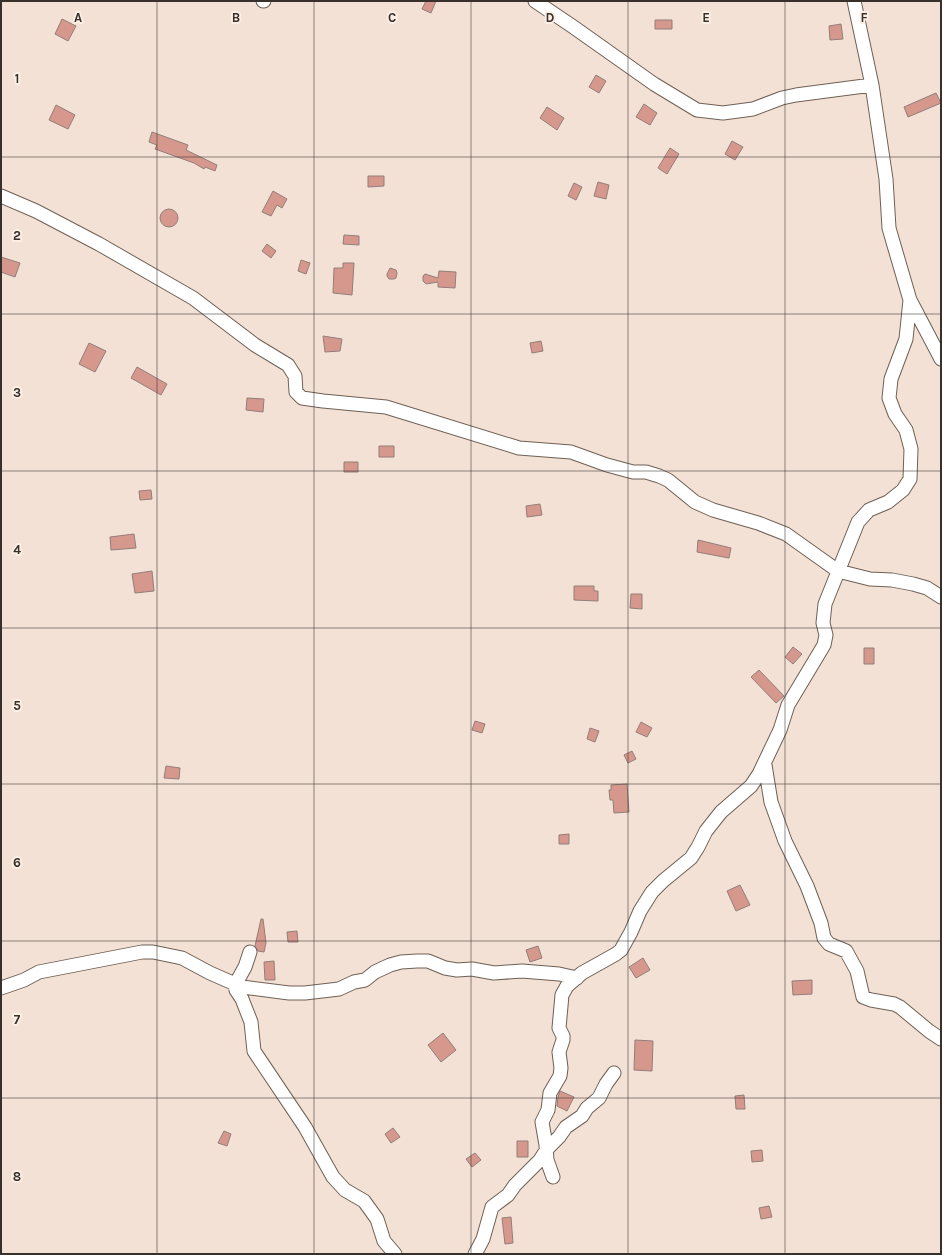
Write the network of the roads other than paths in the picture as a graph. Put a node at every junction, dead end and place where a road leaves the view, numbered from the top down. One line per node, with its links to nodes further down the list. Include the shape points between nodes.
1 (535, 1): 3 (street, via 654,84 697,110 723,113 753,109 796,95)
2 (854, 1): 3 (street)
3 (872, 85): 5 (street, via 886,179 889,228)
4 (1, 196): 8 (street, via 99,244 193,298 255,345 288,366 295,376 296,392 302,398 386,407 519,448 571,452 613,467 659,476 668,480 695,502 786,534)
5 (910, 300): 6 (street); 7 (street, via 906,338 891,379 889,398 895,414 906,430 911,449 910,479 903,490 888,502 869,510 858,522)
6 (941, 359)
7 (845, 554): 8 (street); 9 (street)
8 (822, 561): 9 (street)
9 (838, 571): 10 (street, via 870,579 913,584 927,588); 11 (street, via 823,609 826,640 788,705)
10 (941, 597)
11 (765, 765): 13 (street, via 751,786 721,812 706,831 694,854 652,892 621,950); 16 (street, via 771,802 785,841 822,923 824,938 829,944 846,950 857,971 863,997 900,1007)
12 (250, 952): 14 (street)
13 (577, 978): 14 (street, via 522,971 494,973 457,970 428,961 417,961 390,965 365,980 325,991 289,993); 18 (street, via 567,986 562,995 559,1028 563,1036 559,1052 560,1076 550,1093 548,1110 542,1122)
14 (235, 985): 15 (street, via 182,958 142,952 39,972); 20 (street, via 251,1022 256,1057 305,1127 333,1177 345,1190 364,1201 377,1220 384,1241)
15 (1, 988)
16 (941, 1039)
17 (614, 1074): 18 (street, via 599,1098 582,1116 566,1127)
18 (547, 1149): 19 (street, via 547,1160); 21 (street, via 508,1195 492,1207 483,1239)
19 (553, 1178)
20 (395, 1254)
21 (475, 1254)

